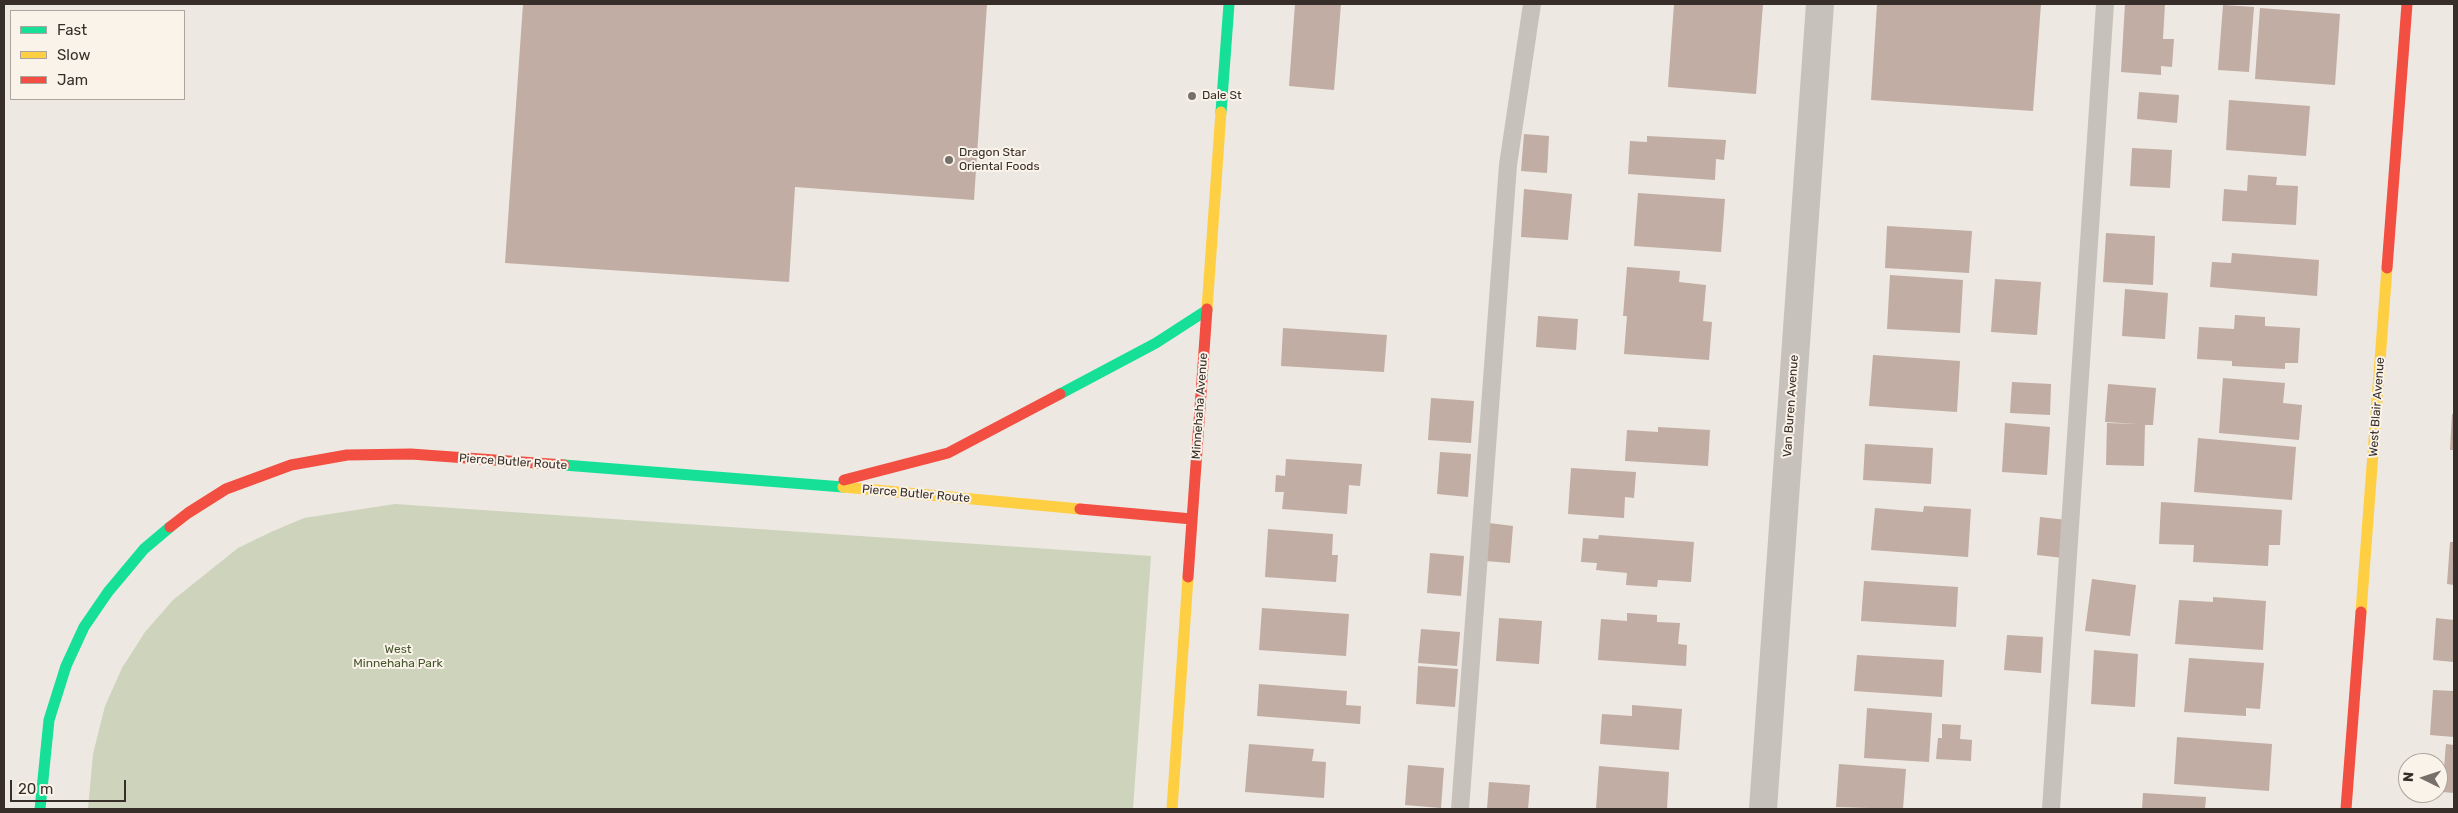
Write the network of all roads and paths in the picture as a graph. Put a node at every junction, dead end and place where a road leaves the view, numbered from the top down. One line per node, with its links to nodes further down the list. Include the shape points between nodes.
1 (1229, 4): 6 (main road, Minnehaha Avenue)
2 (1532, 4): 11 (lane, via 1508,165)
3 (1820, 4): 12 (street, Van Buren Avenue)
4 (2106, 4): 13 (lane)
5 (2407, 4): 14 (main road, West Blair Avenue)
6 (1207, 310): 7 (main road, via 1156,343 948,453); 8 (main road, Minnehaha Avenue)
7 (824, 485): 8 (main road, Pierce Butler Route); 9 (main road, Pierce Butler Route, via 393,454 347,455 291,465 226,490 188,513 144,549 108,592 84,628 66,666 49,720)
8 (1192, 519): 10 (main road, Minnehaha Avenue)
9 (40, 809)
10 (1172, 809)
11 (1460, 809)
12 (1763, 809)
13 (2051, 809)
14 (2346, 809)

